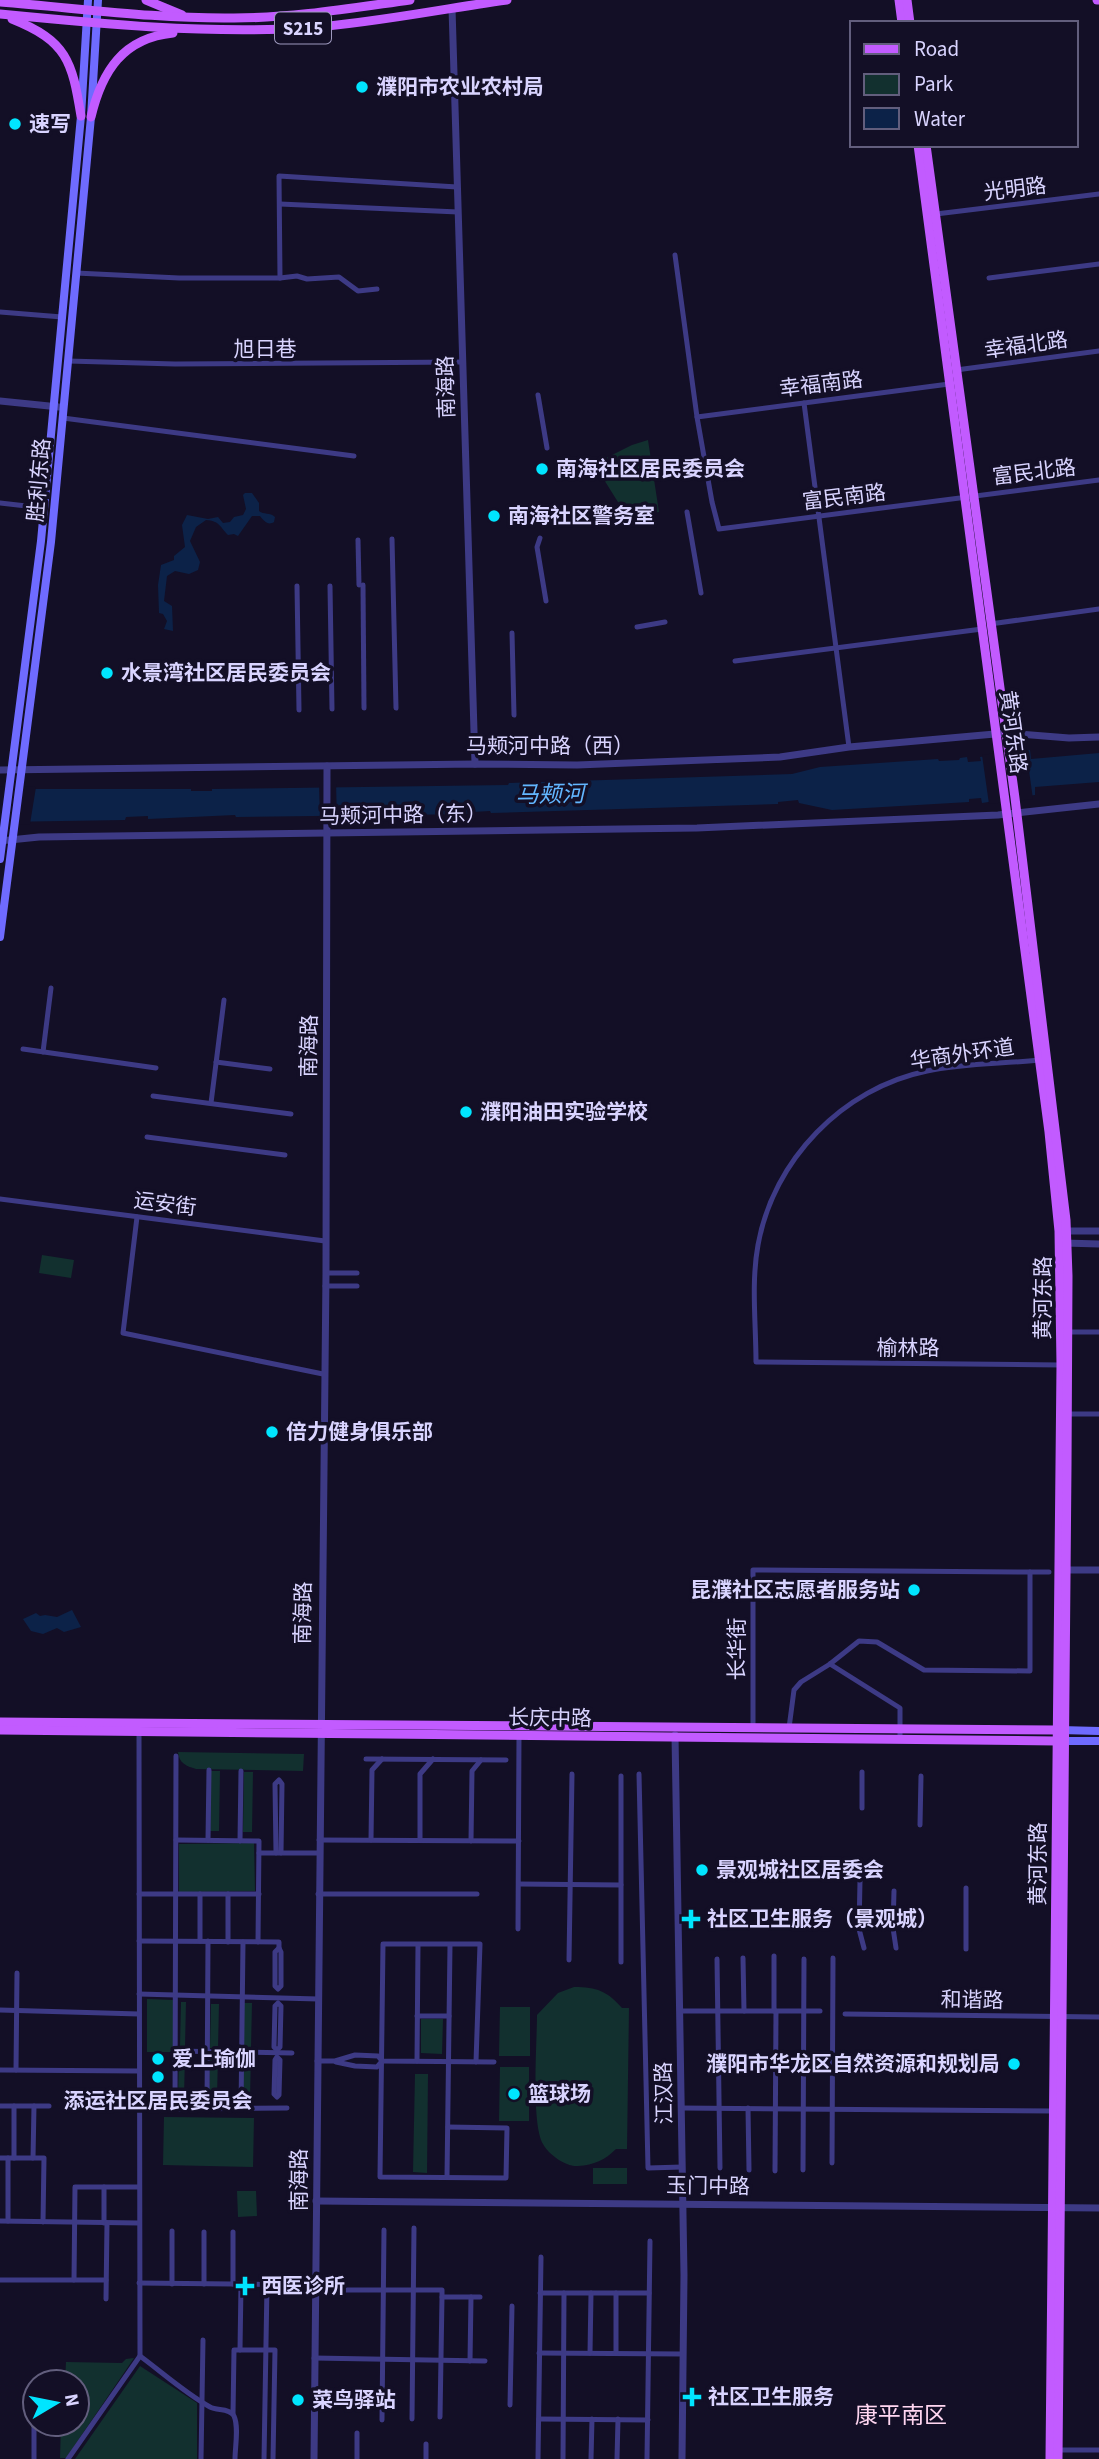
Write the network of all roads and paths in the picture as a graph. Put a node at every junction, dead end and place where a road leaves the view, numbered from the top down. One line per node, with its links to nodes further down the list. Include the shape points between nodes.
1 (24, 0): 10 (main road)
2 (98, 0): 11 (main road, 胜利东路)
3 (146, 0): 14 (main road)
4 (410, 0): 14 (main road, S215, via 309,13)
5 (507, 0): 9 (main road, S215)
6 (899, 0): 15 (main road)
7 (907, 0): 16 (main road)
8 (0, 2): 10 (main road, S215)
9 (478, 2): 12 (main road, S215)
10 (13, 3): 11 (main road, S215)
11 (91, 7): 14 (main road, S215); 17 (main road, 胜利东路)
12 (452, 8): 18 (main road, S215, via 310,27); 22 (street, 南海路)
13 (0, 15): 17 (main road, S215); 19 (main road, via 39,30 59,48 74,74)
14 (191, 18)
15 (902, 21)
16 (910, 21)
17 (92, 23): 18 (main road, S215); 19 (main road, 胜利东路)
18 (197, 30): 19 (main road, via 158,34 123,53 105,75)
19 (86, 117): 29 (main road, 胜利东路); 34 (main road, 胜利东路)
20 (918, 147): 39 (main road, 黄河东路)
21 (926, 147): 26 (main road, 黄河东路)
22 (457, 187): 24 (street, via 279,176); 25 (street, 南海路)
23 (1099, 194): 26 (street, 光明路)
24 (280, 204): 25 (street); 30 (street)
25 (458, 212): 37 (street, 南海路)
26 (936, 214): 38 (main road, 黄河东路)
27 (675, 256): 44 (street)
28 (1099, 264): 31 (street)
29 (76, 273): 30 (street); 36 (main road, 胜利东路)
30 (280, 278): 32 (street, via 339,277 358,291)
31 (989, 278)
32 (377, 289)
33 (0, 312): 34 (street)
34 (62, 317): 43 (main road, 胜利东路)
35 (1099, 351): 38 (street, 幸福北路)
36 (68, 360): 37 (street, 旭日巷); 43 (main road, 胜利东路)
37 (462, 362): 76 (street, 南海路)
38 (957, 370): 49 (main road, 黄河东路)
39 (949, 384): 42 (street, 幸福南路); 49 (main road, 黄河东路)
40 (538, 396): 46 (street)
41 (0, 401): 43 (street)
42 (804, 403): 44 (street, 幸福南路); 53 (street)
43 (59, 407): 45 (main road, 胜利东路); 51 (main road, 胜利东路)
44 (697, 416): 53 (street, 富民南路, via 719,529)
45 (63, 418): 47 (street); 80 (main road, 胜利东路)
46 (547, 448)
47 (354, 456)
48 (1099, 480): 49 (street, 富民北路)
49 (969, 497): 53 (street, 富民南路); 63 (main road, 黄河东路)
50 (0, 503): 51 (street)
51 (44, 508): 79 (main road, 胜利东路)
52 (687, 512): 59 (street)
53 (818, 516): 66 (street)
54 (541, 538): 60 (street, via 537,547)
55 (392, 539): 69 (street)
56 (358, 540): 68 (street)
57 (297, 586): 71 (street)
58 (330, 586): 70 (street)
59 (701, 593)
60 (546, 601)
61 (1099, 609): 63 (street)
62 (665, 622): 64 (street)
63 (986, 626): 66 (street); 73 (main road, 黄河东路)
64 (637, 627)
65 (512, 632): 72 (street)
66 (836, 648): 67 (street); 75 (street)
67 (735, 661)
68 (364, 708)
69 (396, 708)
70 (332, 709)
71 (299, 710)
72 (514, 715)
73 (1001, 734): 74 (street, 马颊河中路（西）); 75 (street, 马颊河中路（西）); 82 (main road, 黄河东路)
74 (1099, 737)
75 (849, 747): 76 (street, 马颊河中路（西）, via 692,762)
76 (475, 764): 77 (street, 马颊河中路（西）)
77 (327, 766): 80 (street, 马颊河中路（西）); 83 (street, 南海路)
78 (0, 770): 79 (street, 马颊河中路（西）)
79 (12, 773): 80 (street, 马颊河中路（西）); 84 (main road, 胜利东路)
80 (22, 773): 85 (main road, 胜利东路)
81 (1099, 804): 82 (street, 马颊河中路（东）)
82 (1012, 814): 83 (street, 马颊河中路（东）, via 697,828); 92 (main road, 黄河东路); 103 (main road, 黄河东路, via 1065,1196)
83 (328, 833): 85 (street, 马颊河中路（东）); 105 (street, 南海路)
84 (1, 841): 85 (street, 马颊河中路（东）); 86 (main road, 胜利东路)
85 (13, 841): 87 (main road, 胜利东路)
86 (0, 859)
87 (0, 937)
88 (51, 988): 91 (street)
89 (224, 1000): 93 (street)
90 (23, 1049): 91 (street)
91 (43, 1052): 94 (street)
92 (1039, 1060): 103 (main road, 黄河东路); 114 (street, 华商外环道, via 953,1067 904,1077 844,1107 806,1143 778,1188 758,1245)
93 (216, 1062): 95 (street); 97 (street)
94 (156, 1068)
95 (270, 1069)
96 (153, 1096): 97 (street)
97 (211, 1104): 98 (street)
98 (291, 1114)
99 (147, 1137): 100 (street)
100 (285, 1155)
101 (0, 1199): 102 (street, 运安街)
102 (137, 1217): 105 (street, 运安街); 116 (street, via 123,1333)
103 (1063, 1231): 104 (street); 106 (main road, 黄河东路)
104 (1099, 1231)
105 (326, 1241): 108 (street, 南海路)
106 (1063, 1243): 107 (street); 112 (main road, 黄河东路); 115 (main road, 黄河东路)
107 (1099, 1244)
108 (326, 1273): 109 (street); 110 (street, 南海路)
109 (357, 1273)
110 (325, 1286): 111 (street); 116 (street, 南海路)
111 (357, 1286)
112 (1068, 1332): 113 (street); 117 (main road, 黄河东路)
113 (1099, 1332)
114 (756, 1363): 115 (street, 榆林路)
115 (1060, 1365): 134 (main road, 黄河东路)
116 (323, 1374): 128 (street, 南海路)
117 (1067, 1414): 118 (street); 119 (main road, 黄河东路)
118 (1099, 1414)
119 (1066, 1570): 120 (street); 134 (main road, 黄河东路)
120 (1099, 1570)
121 (1030, 1572): 122 (street); 123 (street, via 1030,1671 924,1670 871,1640 859,1641); 126 (street, 长华街, via 753,1570)
122 (1049, 1572)
123 (830, 1664): 127 (street, via 794,1690); 132 (street, via 900,1708)
124 (0, 1722): 128 (main road, 长庆中路)
125 (675, 1727): 126 (main road, 长庆中路); 128 (main road, 长庆中路); 135 (street, 江汉路)
126 (753, 1728): 127 (main road, 长庆中路)
127 (789, 1728): 132 (main road, 长庆中路)
128 (320, 1729): 131 (main road, 长庆中路); 133 (main road, 长庆中路); 155 (street, 南海路)
129 (0, 1731): 131 (main road, 长庆中路)
130 (1099, 1731): 134 (main road, 长庆中路)
131 (139, 1732): 170 (street)
132 (900, 1734): 134 (main road, 长庆中路); 135 (main road, 长庆中路)
133 (519, 1735): 135 (main road, 长庆中路); 160 (street)
134 (1061, 1735): 136 (main road, 长庆中路); 216 (main road, 黄河东路)
135 (675, 1738): 206 (street, 江汉路)
136 (1099, 1741)
137 (176, 1756): 153 (street)
138 (366, 1759): 139 (street)
139 (382, 1759): 140 (street); 156 (street, via 372,1770)
140 (433, 1759): 141 (street); 157 (street, via 420,1774)
141 (481, 1760): 142 (street); 158 (street, via 472,1771)
142 (506, 1760)
143 (209, 1770): 154 (street)
144 (241, 1771): 159 (street)
145 (862, 1772): 150 (street)
146 (572, 1774): 166 (street)
147 (639, 1774): 253 (street, via 648,2168)
148 (621, 1776): 167 (street)
149 (920, 1776): 151 (street)
150 (862, 1808)
151 (920, 1825)
152 (278, 1838): 152 (street, via 282,1784 279,1780 275,1784); 162 (street)
153 (176, 1840): 154 (street); 171 (street)
154 (208, 1840): 159 (street)
155 (319, 1840): 156 (street); 163 (street, 南海路)
156 (371, 1840): 157 (street)
157 (420, 1840): 158 (street)
158 (471, 1840): 160 (street)
159 (240, 1841): 161 (street, via 259,1841)
160 (519, 1841): 165 (street)
161 (259, 1853): 162 (street); 174 (street)
162 (278, 1853): 163 (street)
163 (319, 1853): 175 (street, 南海路)
164 (860, 1881): 187 (street, via 859,1929)
165 (519, 1884): 166 (street); 177 (street)
166 (569, 1884): 167 (street); 195 (street)
167 (621, 1885): 196 (street)
168 (966, 1888): 189 (street)
169 (894, 1891): 188 (street)
170 (139, 1894): 171 (street); 178 (street)
171 (176, 1894): 172 (street); 179 (street)
172 (200, 1894): 173 (street); 180 (street)
173 (228, 1894): 174 (street); 182 (street)
174 (259, 1894): 184 (street)
175 (318, 1894): 176 (street); 202 (street, 南海路)
176 (477, 1894)
177 (518, 1930)
178 (139, 1941): 179 (street); 198 (street)
179 (176, 1941): 180 (street); 199 (street)
180 (200, 1941): 181 (street)
181 (208, 1941): 182 (street); 200 (street)
182 (228, 1942): 183 (street)
183 (243, 1942): 184 (street); 201 (street)
184 (258, 1942): 203 (street, via 279,1942)
185 (418, 1945): 186 (street); 214 (street); 225 (street, via 383,1944)
186 (450, 1945): 215 (street); 228 (street, via 480,1944)
187 (864, 1948)
188 (896, 1948)
189 (966, 1949)
190 (774, 1956): 209 (street)
191 (743, 1958): 208 (street)
192 (833, 1958): 243 (street)
193 (717, 1959): 207 (street)
194 (803, 1959): 210 (street)
195 (569, 1960)
196 (621, 1962)
197 (18, 1973): 205 (street)
198 (139, 1994): 199 (street); 212 (street)
199 (176, 1995): 200 (street); 218 (street)
200 (208, 1996): 201 (street); 219 (street)
201 (242, 1997): 203 (street); 220 (street)
202 (318, 1998): 203 (street); 223 (street, 南海路)
203 (278, 2000): 221 (street)
204 (0, 2010): 205 (street)
205 (16, 2010): 212 (street); 231 (street)
206 (680, 2011): 207 (street); 238 (street, 江汉路)
207 (717, 2011): 208 (street); 239 (street)
208 (744, 2011): 209 (street)
209 (775, 2011): 210 (street); 241 (street)
210 (803, 2011): 211 (street); 242 (street)
211 (820, 2011)
212 (139, 2014): 232 (street)
213 (845, 2014): 216 (street, 和谐路)
214 (417, 2016): 215 (street); 227 (street)
215 (449, 2016): 226 (street)
216 (1059, 2016): 217 (street, 和谐路); 247 (main road, 黄河东路); 263 (main road, 黄河东路)
217 (1099, 2017)
218 (176, 2051): 219 (street); 244 (street, via 175,2109)
219 (207, 2051): 220 (street); 244 (street)
220 (242, 2052): 221 (street); 245 (street)
221 (277, 2053): 222 (street); 246 (street)
222 (292, 2053)
223 (317, 2061): 224 (street); 261 (street, 南海路)
224 (335, 2061): 225 (street, via 355,2055 378,2056); 225 (street, via 377,2067)
225 (382, 2061): 227 (street); 258 (street, via 380,2177)
226 (449, 2061): 227 (street); 228 (street); 248 (street)
227 (417, 2062)
228 (476, 2062): 229 (street)
229 (494, 2062)
230 (0, 2070): 231 (street)
231 (16, 2070): 232 (street)
232 (139, 2071): 260 (street)
233 (0, 2106): 234 (street)
234 (14, 2106): 235 (street); 250 (street)
235 (34, 2106): 236 (street); 251 (street)
236 (49, 2106)
237 (287, 2108): 246 (street)
238 (681, 2108): 239 (street); 253 (street, 江汉路)
239 (719, 2108): 240 (street); 254 (street)
240 (748, 2108): 241 (street); 255 (street)
241 (776, 2108): 242 (street); 257 (street)
242 (803, 2108): 243 (street); 256 (street)
243 (832, 2108): 247 (street); 252 (street)
244 (207, 2109): 245 (street)
245 (241, 2109): 246 (street)
246 (276, 2109)
247 (1054, 2111): 263 (main road, 黄河东路)
248 (448, 2127): 258 (street); 258 (street, via 507,2128 506,2178)
249 (0, 2158): 250 (street)
250 (11, 2158): 251 (street); 266 (street)
251 (33, 2158): 267 (street, via 44,2158)
252 (832, 2163)
253 (682, 2167): 262 (street, 江汉路)
254 (720, 2168)
255 (749, 2170)
256 (803, 2170)
257 (775, 2171)
258 (447, 2177)
259 (104, 2187): 260 (street); 268 (street, via 75,2187); 269 (street)
260 (139, 2187): 270 (street)
261 (316, 2201): 262 (street, 玉门中路); 287 (street, 南海路)
262 (683, 2203): 263 (street, 玉门中路); 308 (street, 江汉路)
263 (1056, 2208): 264 (street, 玉门中路); 331 (main road, 黄河东路); 347 (main road, 黄河东路)
264 (1099, 2208)
265 (0, 2221): 266 (street)
266 (8, 2221): 267 (street)
267 (43, 2222): 268 (street)
268 (75, 2222): 269 (street); 279 (street)
269 (105, 2223): 270 (street); 280 (street)
270 (139, 2223): 281 (street)
271 (414, 2228): 289 (street)
272 (384, 2230): 288 (street)
273 (172, 2231): 282 (street)
274 (204, 2232): 283 (street)
275 (233, 2232): 284 (street)
276 (650, 2241): 294 (street)
277 (541, 2257): 290 (street)
278 (0, 2280): 279 (street)
279 (74, 2280): 280 (street)
280 (106, 2280): 298 (street)
281 (139, 2283): 282 (street); 309 (street)
282 (172, 2284): 283 (street)
283 (204, 2284): 284 (street)
284 (233, 2284): 285 (street)
285 (241, 2285): 286 (street); 301 (street)
286 (267, 2285): 287 (street); 302 (street)
287 (315, 2288): 288 (street); 310 (street, 南海路)
288 (383, 2291): 289 (street); 311 (street)
289 (413, 2291): 295 (street, via 442,2290); 312 (street)
290 (540, 2293): 291 (street); 303 (street)
291 (564, 2293): 292 (street); 304 (street)
292 (591, 2293): 293 (street); 305 (street)
293 (616, 2293): 294 (street); 306 (street)
294 (649, 2293): 307 (street)
295 (442, 2297): 296 (street); 313 (street)
296 (471, 2297): 297 (street); 314 (street)
297 (480, 2297)
298 (106, 2300)
299 (512, 2306): 317 (street)
300 (203, 2340): 316 (street)
301 (240, 2350): 302 (street); 318 (street, via 234,2350)
302 (266, 2350): 336 (street); 337 (street, via 275,2350)
303 (540, 2353): 304 (street); 321 (street)
304 (564, 2353): 305 (street); 322 (street)
305 (590, 2353): 306 (street)
306 (616, 2353): 307 (street)
307 (649, 2354): 308 (street); 326 (street)
308 (683, 2354): 346 (street, 江汉路)
309 (139, 2356): 316 (street); 333 (street)
310 (314, 2358): 311 (street); 338 (street, 南海路)
311 (382, 2360): 312 (street); 325 (street)
312 (412, 2360): 313 (street); 320 (street)
313 (441, 2360): 314 (street); 319 (street)
314 (470, 2361): 315 (street)
315 (485, 2361)
316 (203, 2403): 318 (street); 334 (street)
317 (510, 2405)
318 (233, 2414): 335 (street)
319 (440, 2417)
320 (412, 2419)
321 (539, 2419): 322 (street); 341 (street)
322 (564, 2419): 323 (street); 342 (street)
323 (592, 2419): 324 (street); 343 (street)
324 (618, 2419): 326 (street); 344 (street)
325 (382, 2420)
326 (648, 2420): 345 (street)
327 (357, 2433): 339 (street)
328 (34, 2438): 332 (street)
329 (426, 2444): 340 (street)
330 (1099, 2450): 331 (street)
331 (1058, 2454)
332 (34, 2459)
333 (68, 2459)
334 (201, 2459)
335 (235, 2459)
336 (264, 2459)
337 (273, 2459)
338 (314, 2459)
339 (357, 2459)
340 (426, 2459)
341 (538, 2459)
342 (563, 2459)
343 (591, 2459)
344 (617, 2459)
345 (647, 2459)
346 (682, 2459)
347 (1050, 2459)

